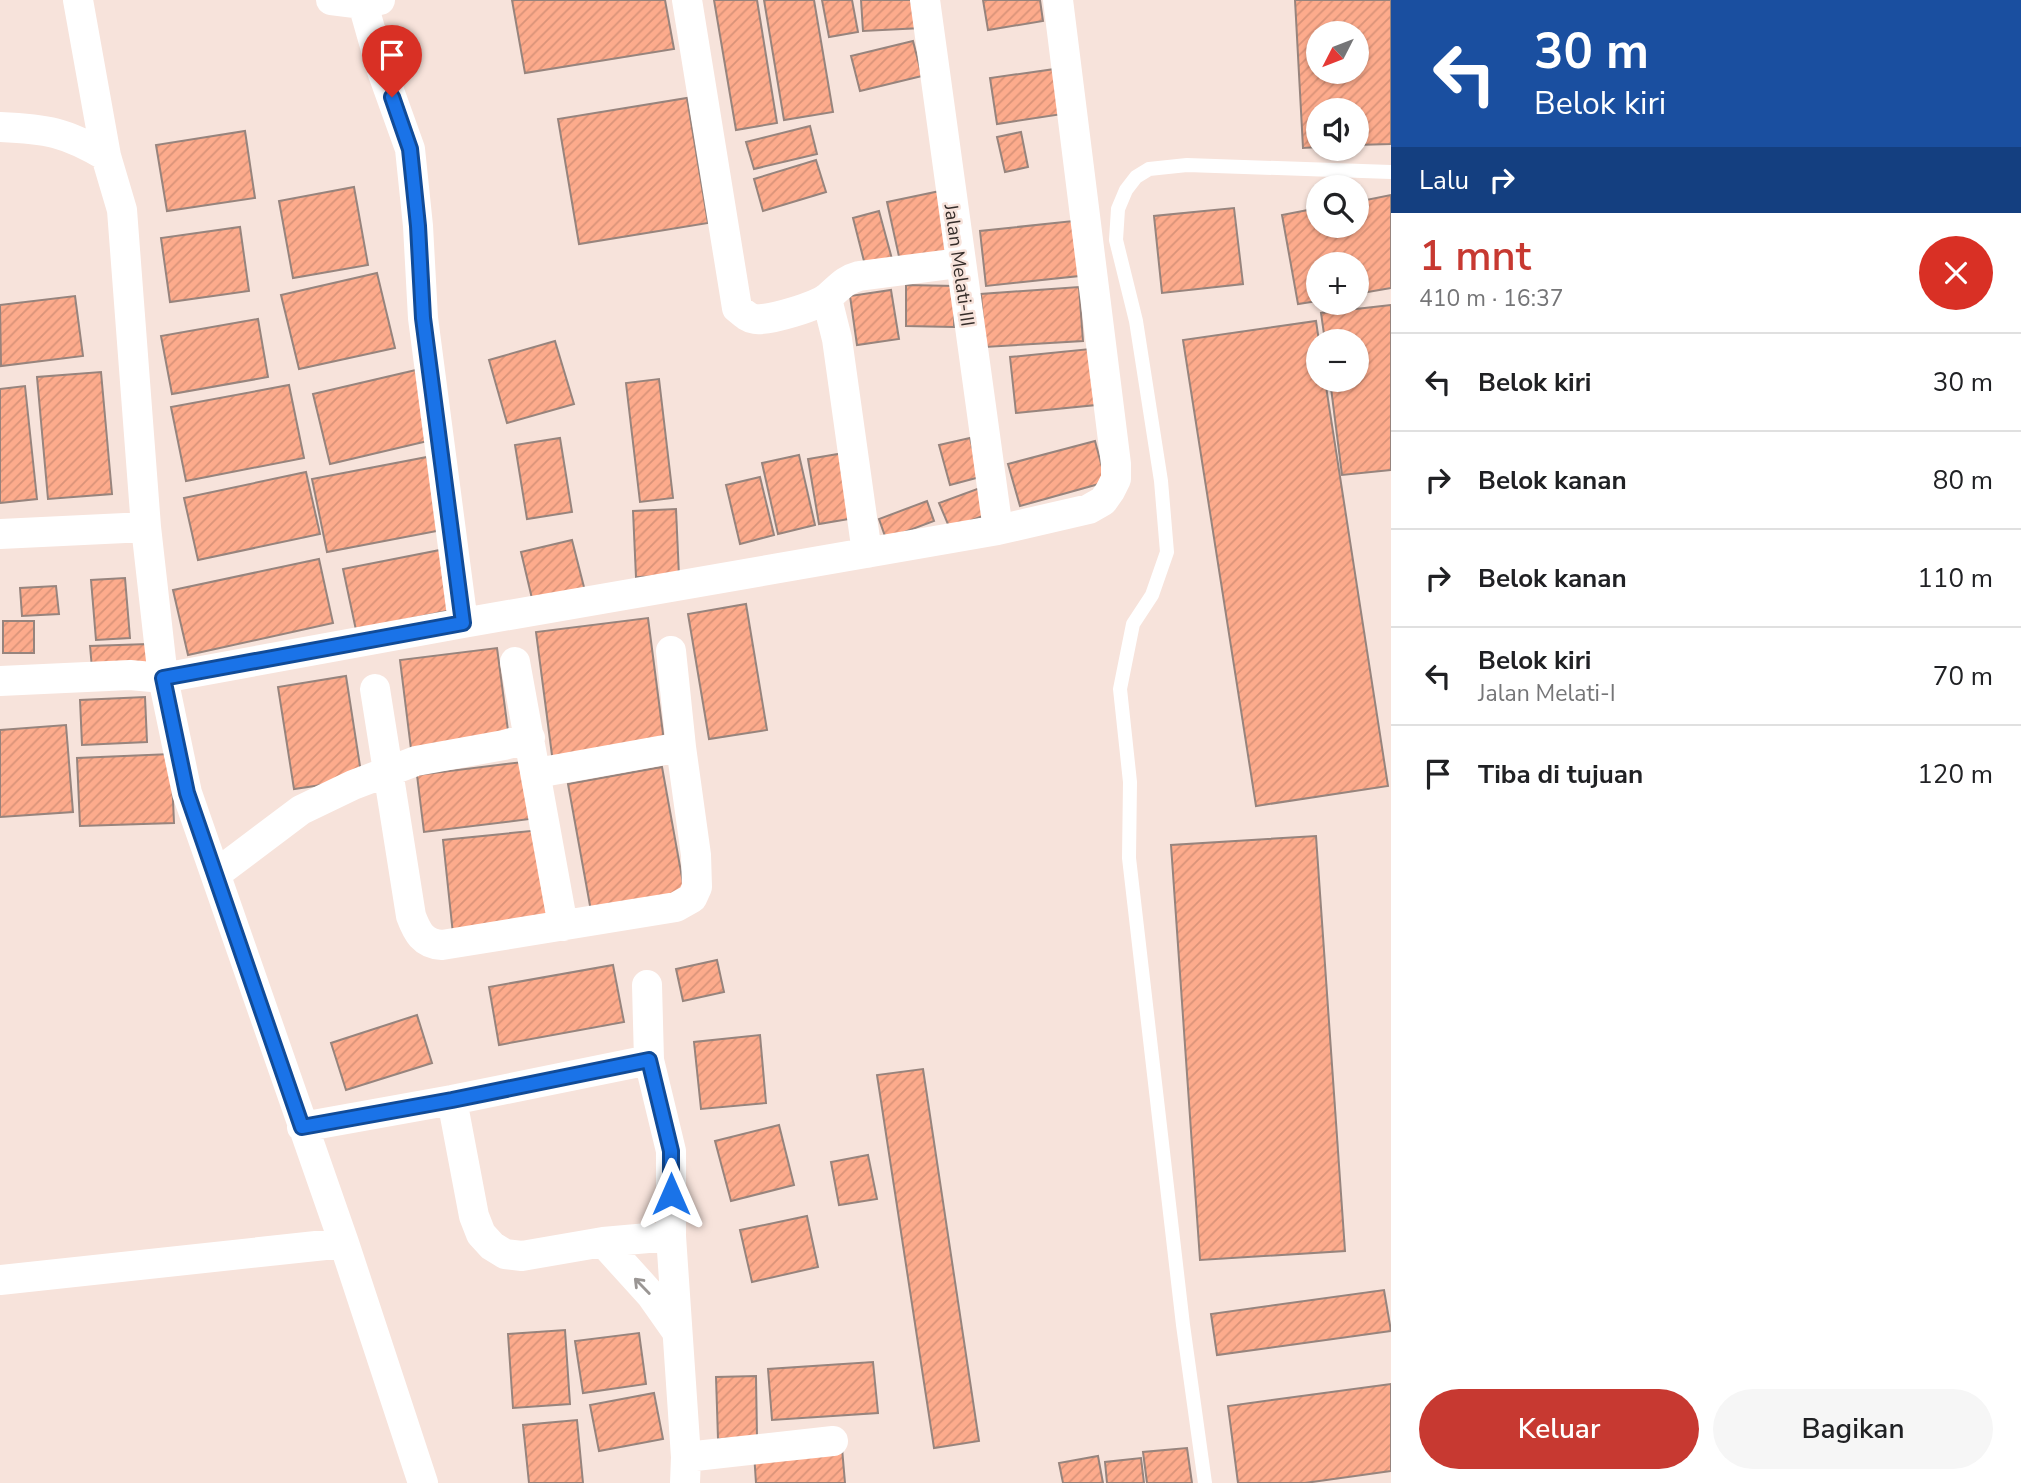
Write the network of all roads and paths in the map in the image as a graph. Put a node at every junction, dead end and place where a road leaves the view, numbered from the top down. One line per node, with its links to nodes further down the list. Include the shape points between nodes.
1 (78, 0): 8 (street)
2 (331, 0): 6 (street)
3 (687, 0): 11 (street, via 737,308 753,319 764,319)
4 (925, 0): 10 (street, Jalan Melati-III)
5 (1058, 0): 13 (street, via 1116,479 1103,500 1089,509)
6 (372, 2): 16 (street, via 382,71 410,149 423,318)
7 (0, 127): 8 (street, via 55,132)
8 (106, 156): 12 (street, via 122,210)
9 (1391, 172): 40 (lane, via 1187,165 1149,169 1136,177 1118,209 1116,240 1138,334 1167,552 1152,595 1133,624 1120,689 1130,782 1129,858)
10 (959, 262): 11 (street, via 849,279); 13 (street, Jalan Melati-III)
11 (827, 299): 15 (street, via 837,339)
12 (146, 527): 14 (street); 19 (street)
13 (998, 530): 15 (street)
14 (0, 534)
15 (867, 553): 16 (street)
16 (463, 623): 19 (street)
17 (671, 651): 23 (street)
18 (515, 662): 22 (street)
19 (163, 678): 20 (street, via 130,675); 26 (street, via 187,793)
20 (0, 681)
21 (375, 689): 24 (street)
22 (530, 738): 24 (street); 25 (street)
23 (681, 747): 25 (street); 27 (street, via 696,855 697,887 692,898 676,907)
24 (389, 770): 26 (street, via 301,810); 27 (street, via 411,916 422,938 442,946)
25 (537, 773): 27 (street)
26 (216, 874): 31 (street)
27 (564, 926)
28 (647, 985): 29 (street)
29 (649, 1060): 30 (street); 32 (street, via 671,1151)
30 (452, 1100): 31 (street); 33 (street, via 474,1216 492,1246 522,1256)
31 (302, 1127): 34 (street)
32 (671, 1236): 33 (street); 36 (street)
33 (603, 1242): 36 (street, one-way to 33)
34 (344, 1243): 35 (street); 39 (street)
35 (0, 1280)
36 (677, 1332): 38 (street)
37 (833, 1441): 38 (street)
38 (686, 1470)
39 (423, 1483)
40 (1205, 1483)

